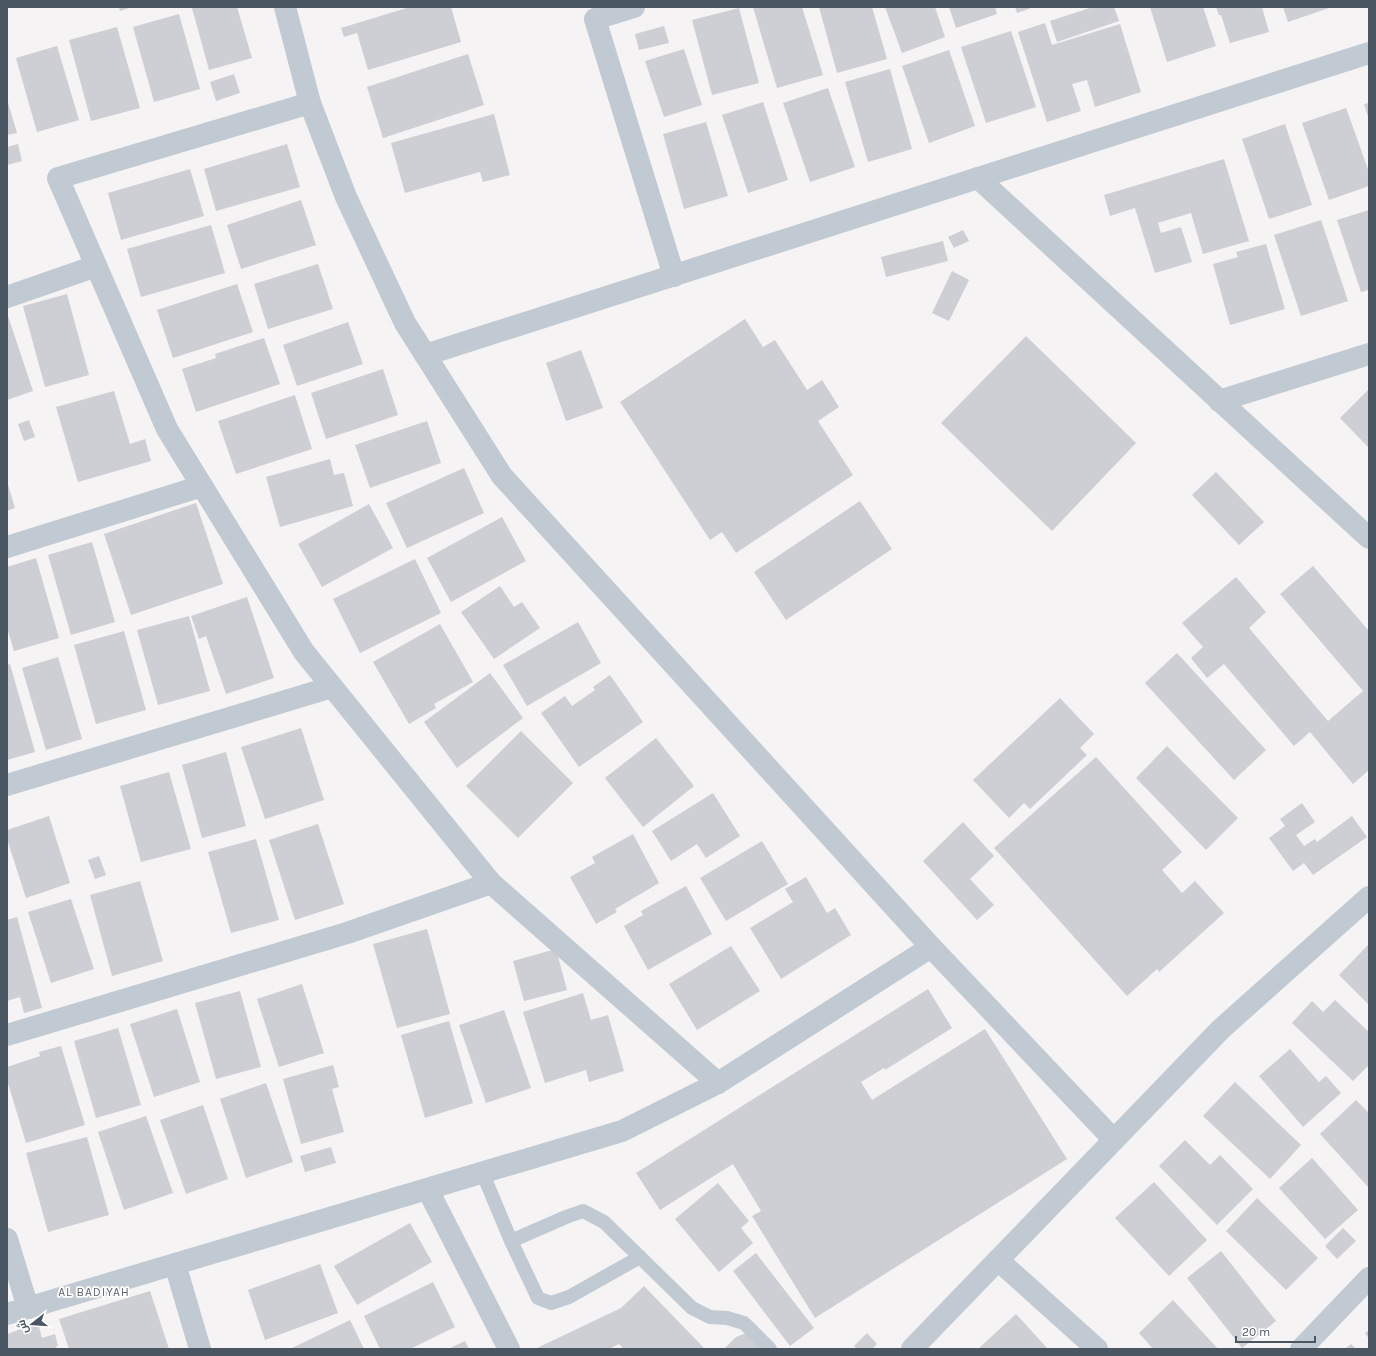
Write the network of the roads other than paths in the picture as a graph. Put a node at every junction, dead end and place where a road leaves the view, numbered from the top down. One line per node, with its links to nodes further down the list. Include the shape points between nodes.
1 (285, 7): 4 (street)
2 (634, 7): 7 (street, via 595,18)
3 (1369, 53): 5 (street)
4 (310, 103): 6 (street, via 58,178); 10 (street, via 346,197 405,323)
5 (978, 178): 7 (street); 11 (street)
6 (96, 266): 8 (street); 12 (street, via 167,430)
7 (674, 276): 10 (street)
8 (7, 297)
9 (1369, 354): 11 (street)
10 (425, 355): 19 (street, via 502,476)
11 (1220, 401): 13 (street)
12 (202, 486): 14 (street); 15 (street, via 304,652)
13 (1369, 538)
14 (7, 547)
15 (332, 687): 16 (street); 17 (street)
16 (7, 785)
17 (491, 883): 20 (street, via 348,933); 21 (street)
18 (1369, 897): 22 (street, via 1221,1029)
19 (931, 947): 21 (street); 22 (street)
20 (7, 1036)
21 (718, 1083): 23 (street, via 622,1131)
22 (1114, 1140): 28 (street)
23 (483, 1174): 24 (street); 26 (lane)
24 (428, 1190): 29 (street); 34 (street)
25 (7, 1239): 31 (street)
26 (511, 1241): 27 (lane, via 583,1212 604,1222); 27 (lane, via 538,1298 551,1303 569,1297)
27 (640, 1257): 35 (lane, via 692,1308 710,1317 744,1323)
28 (998, 1260): 36 (street); 37 (street)
29 (175, 1264): 31 (street); 33 (street)
30 (1369, 1278): 38 (street)
31 (28, 1308): 32 (street)
32 (7, 1314)
33 (200, 1349)
34 (509, 1349)
35 (770, 1349)
36 (912, 1349)
37 (1097, 1349)
38 (1301, 1349)

